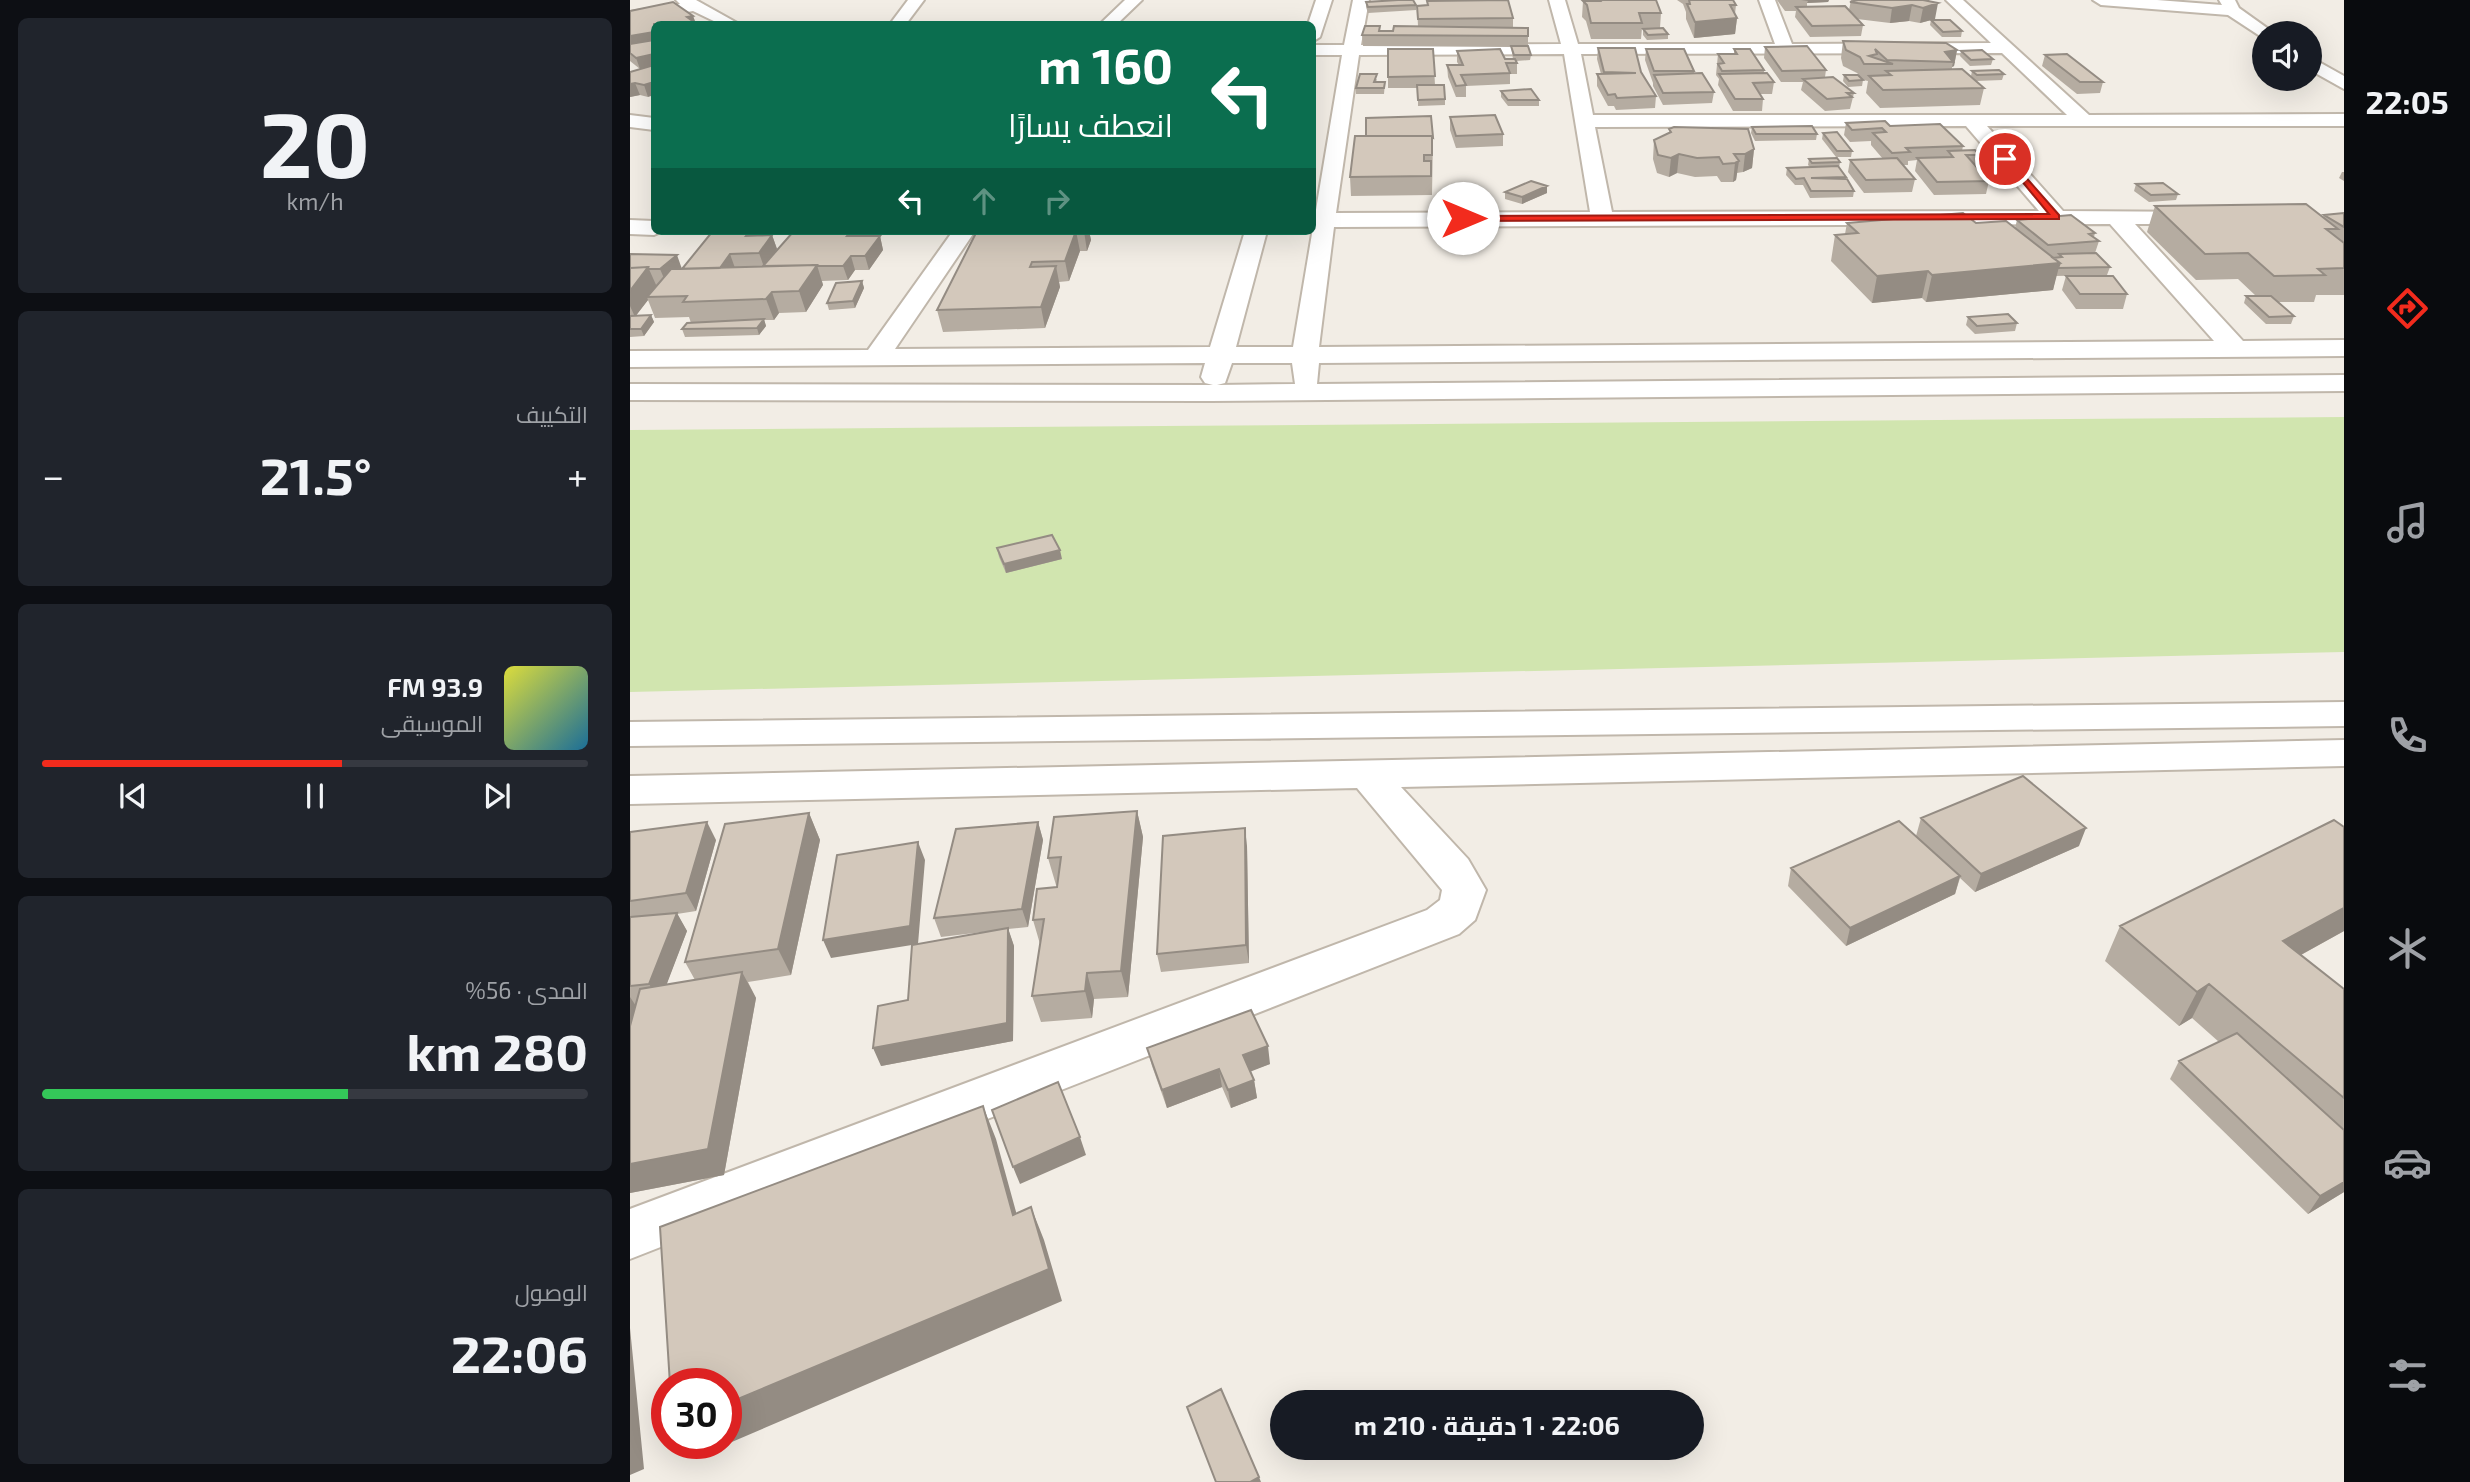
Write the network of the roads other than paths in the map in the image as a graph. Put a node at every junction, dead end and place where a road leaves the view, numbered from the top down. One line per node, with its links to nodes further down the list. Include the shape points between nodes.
1 (916, 0): 13 (street)
2 (1134, 0): 14 (street)
3 (1324, 0): 16 (street)
4 (1361, 0): 17 (street)
5 (1557, 0): 18 (street)
6 (1768, 0): 19 (street)
7 (1954, 0): 20 (street)
8 (2101, 0): 10 (street)
9 (687, 2): 11 (street); 12 (street)
10 (2229, 6): 15 (street)
11 (630, 17)
12 (725, 21)
13 (900, 21)
14 (1111, 21)
15 (2252, 23)
16 (1316, 25)
17 (1353, 48): 18 (street); 21 (street); 36 (street)
18 (1571, 48): 19 (street); 30 (street)
19 (1785, 48): 20 (street)
20 (2004, 48): 26 (street)
21 (1316, 50)
22 (2322, 67): 24 (street)
23 (2322, 69): 25 (street)
24 (2344, 71)
25 (2344, 84)
26 (2083, 119): 27 (street); 28 (street)
27 (1971, 120): 30 (street); 34 (street)
28 (2344, 120)
29 (630, 121): 31 (street)
30 (1584, 121): 33 (street)
31 (651, 124)
32 (2223, 216): 35 (street)
33 (1602, 217): 34 (street); 36 (street)
34 (2056, 217): 35 (street)
35 (2116, 217): 41 (street)
36 (1324, 220): 43 (street)
37 (630, 228): 38 (street)
38 (651, 228)
39 (961, 235): 45 (street)
40 (1255, 235): 44 (street)
41 (2235, 348): 42 (street); 43 (street)
42 (2344, 348)
43 (1306, 354): 44 (street); 49 (street)
44 (1220, 355): 45 (street); 50 (street)
45 (876, 357): 46 (street)
46 (630, 359)
47 (2344, 383): 49 (street)
48 (630, 392): 50 (street)
49 (1306, 392): 50 (street)
50 (1211, 393)
51 (2344, 714): 52 (street)
52 (630, 734)
53 (2344, 752): 54 (street)
54 (1367, 774): 55 (street); 56 (street, via 1453,870 1464,890 1460,908 1443,922)
55 (630, 790)
56 (630, 1234)

